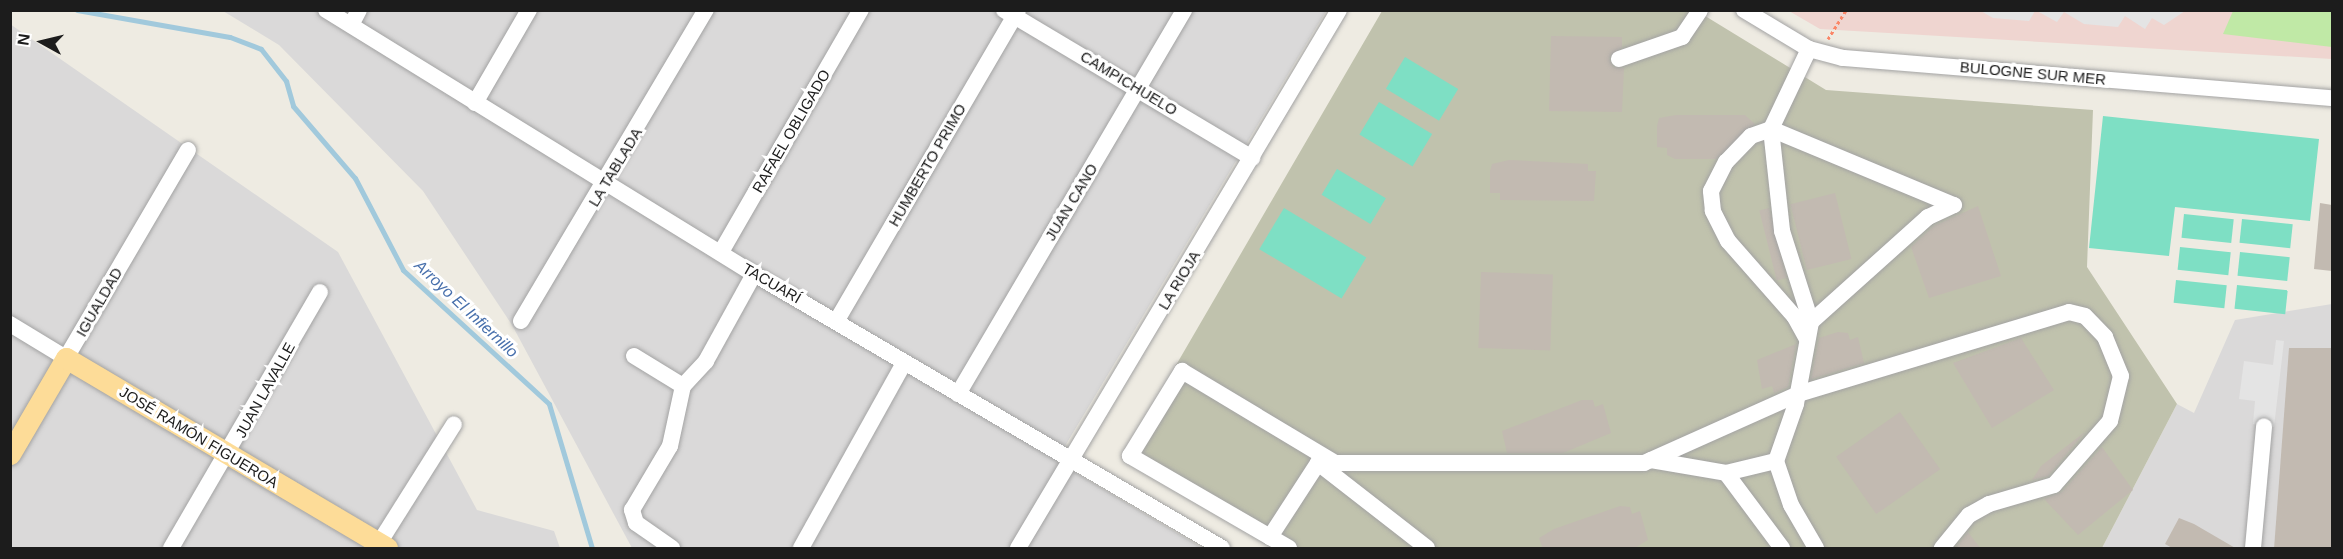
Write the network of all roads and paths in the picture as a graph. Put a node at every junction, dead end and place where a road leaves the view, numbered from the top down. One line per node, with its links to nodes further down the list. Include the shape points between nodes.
1 (326, 10): 11 (street, TACUARÍ)
2 (529, 10): 16 (street)
3 (706, 10): 20 (street, LA TABLADA)
4 (861, 10): 21 (street, RAFAEL OBLIGADO)
5 (1184, 10): 14 (street, JUAN CANO)
6 (1339, 10): 19 (street, LA RIOJA)
7 (1700, 10): 13 (street, via 1682,37)
8 (1744, 10): 12 (street, BULOGNE SUR MER)
9 (1845, 10): 12 (path)
10 (1012, 13): 14 (street, CAMPICHUELO); 24 (street, HUMBERTO PRIMO)
11 (355, 18): 16 (street, TACUARÍ)
12 (1814, 51): 15 (street, BULOGNE SUR MER); 17 (street)
13 (1619, 59)
14 (1138, 87): 19 (street, CAMPICHUELO); 33 (street, JUAN CANO)
15 (2332, 98)
16 (475, 103): 20 (street, TACUARÍ)
17 (1770, 129): 26 (street, via 1782,231); 26 (street, via 1954,206 1928,217); 28 (street, via 1751,136 1726,162 1711,191 1713,211 1728,241 1794,316)
18 (188, 150): 30 (street, IGUALDAD)
19 (1252, 158): 39 (street, LA RIOJA)
20 (607, 181): 21 (street, TACUARÍ); 25 (street, LA TABLADA)
21 (721, 252): 22 (street, TACUARÍ)
22 (754, 274): 24 (street, TACUARÍ); 32 (street, via 706,361)
23 (320, 292): 38 (street, JUAN LAVALLE)
24 (837, 320): 31 (street, TACUARÍ)
25 (521, 321)
26 (1811, 322): 28 (street)
27 (10, 324): 30 (street, JOSÉ RAMÓN FIGUEROA)
28 (1807, 339): 34 (street)
29 (634, 356): 32 (street)
30 (66, 358): 37 (main road, IGUALDAD); 38 (main road, JOSÉ RAMÓN FIGUEROA)
31 (904, 363): 33 (street, TACUARÍ); 48 (street)
32 (683, 386): 47 (street, via 670,446 632,510 636,523)
33 (958, 394): 39 (street, TACUARÍ)
34 (1798, 394): 40 (street); 41 (street); 55 (street, via 2068,312 2085,316 2105,337 2121,376 2110,421 2054,485 1989,504 1970,515)
35 (454, 424): 45 (street)
36 (2264, 426): 56 (street)
37 (10, 454)
38 (229, 454): 45 (main road, JOSÉ RAMÓN FIGUEROA); 46 (street, JUAN LAVALLE)
39 (1071, 460): 49 (street, LA RIOJA); 50 (street, TACUARÍ)
40 (1651, 460): 42 (street); 43 (street)
41 (1776, 461): 43 (street); 54 (street, via 1791,505)
42 (1327, 463): 44 (street); 44 (street, via 1182,371 1130,456); 52 (street)
43 (1726, 473): 53 (street)
44 (1270, 537): 51 (street)
45 (381, 547)
46 (171, 549)
47 (672, 549)
48 (801, 549)
49 (1018, 549)
50 (1222, 549)
51 (1289, 549)
52 (1426, 549)
53 (1782, 549)
54 (1816, 549)
55 (1942, 549)
56 (2253, 549)

